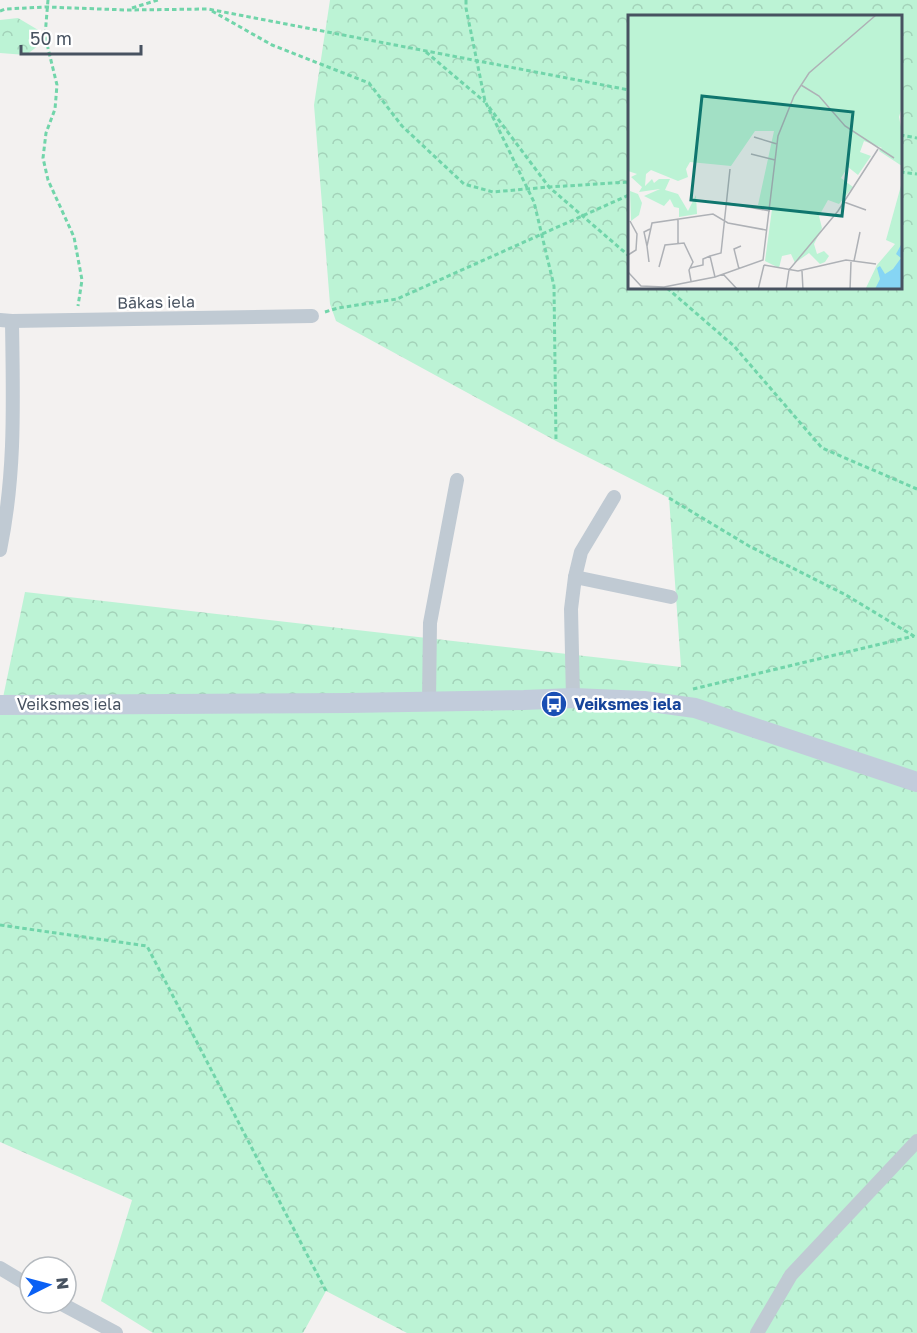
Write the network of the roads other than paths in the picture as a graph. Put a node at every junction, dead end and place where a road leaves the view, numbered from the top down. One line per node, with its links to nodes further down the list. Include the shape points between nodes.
1 (312, 316): 2 (street, Bākas iela)
2 (6, 320): 5 (street, via 14,420 11,477)
3 (457, 480): 9 (street, via 430,623)
4 (614, 497): 6 (street, via 580,552)
5 (0, 550)
6 (575, 577): 7 (street); 8 (street, via 571,609)
7 (670, 597)
8 (573, 698): 9 (main road, Veiksmes iela); 11 (main road, Veiksmes iela, via 695,708)
9 (429, 701): 10 (main road, Veiksmes iela)
10 (0, 705)
11 (917, 782)
12 (917, 1141): 17 (street, via 791,1275)
13 (0, 1268): 14 (street)
14 (18, 1279)
15 (78, 1313): 16 (street)
16 (116, 1333)
17 (757, 1333)

